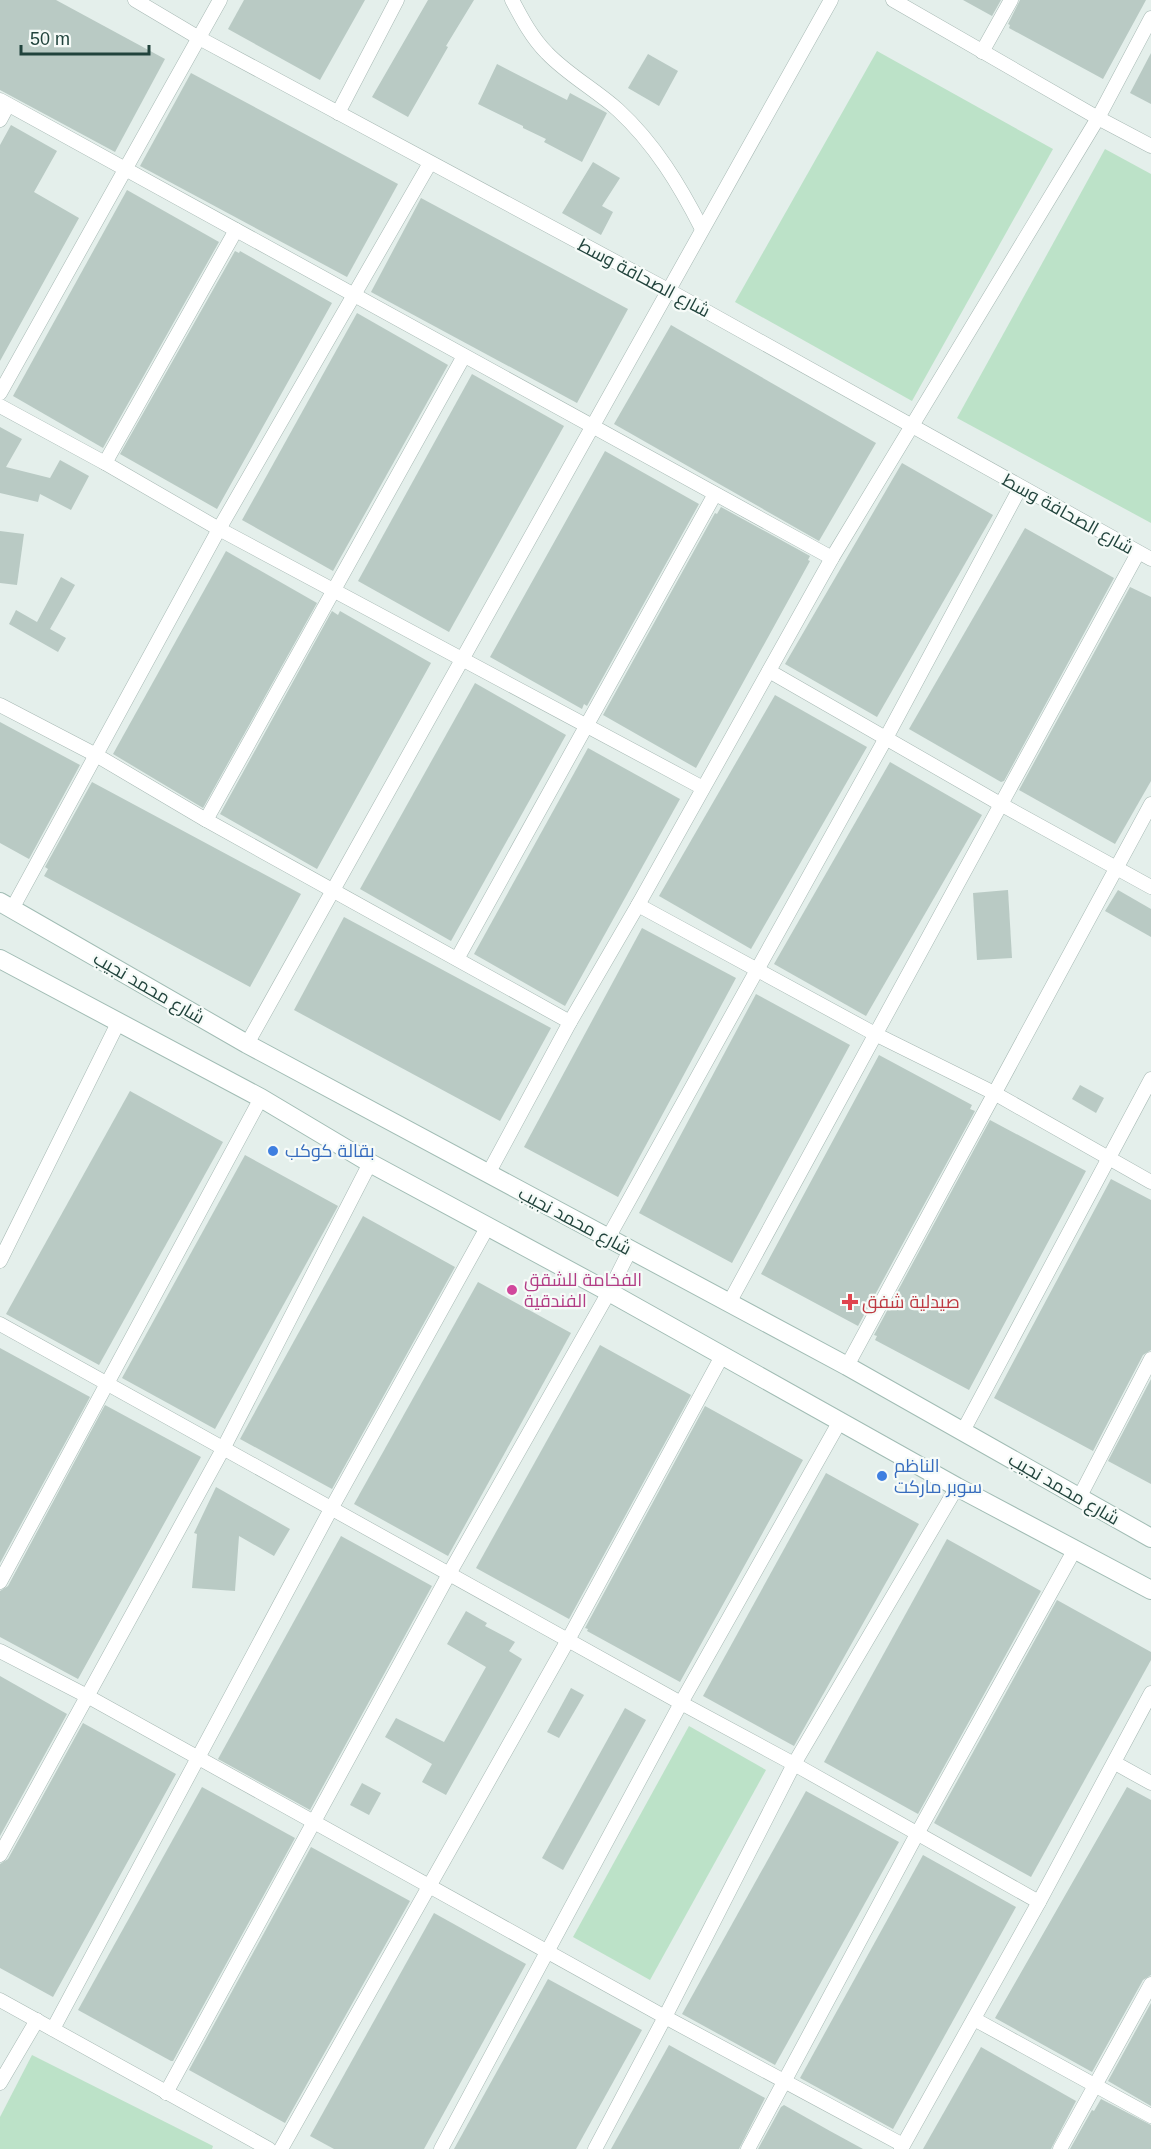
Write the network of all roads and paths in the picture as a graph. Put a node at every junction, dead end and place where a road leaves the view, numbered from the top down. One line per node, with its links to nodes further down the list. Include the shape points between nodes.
1 (135, 0): 9 (street, شارع الصحافة وسط)
2 (220, 0): 9 (street)
3 (397, 0): 12 (street)
4 (512, 0): 18 (street, via 533,37 548,54 619,111 649,144 680,186)
5 (831, 0): 18 (street)
6 (893, 0): 10 (street)
7 (1011, 0): 10 (street)
8 (1151, 18): 13 (street)
9 (199, 38): 12 (street, شارع الصحافة وسط); 17 (street)
10 (982, 52): 13 (street)
11 (4, 103): 14 (street); 17 (street)
12 (338, 113): 16 (street, شارع الصحافة وسط)
13 (1098, 118): 15 (street); 25 (street)
14 (0, 120)
15 (1151, 146)
16 (430, 163): 20 (street, شارع الصحافة وسط); 21 (street)
17 (125, 169): 19 (street); 23 (street)
18 (702, 229): 20 (street)
19 (236, 230): 21 (street); 27 (street)
20 (668, 290): 25 (street, شارع الصحافة وسط); 26 (street)
21 (355, 296): 22 (street); 30 (street)
22 (464, 356): 26 (street); 33 (street)
23 (0, 393)
24 (0, 406): 27 (street)
25 (912, 426): 28 (street, شارع الصحافة وسط); 32 (street)
26 (592, 427): 29 (street); 34 (street)
27 (105, 463): 30 (street)
28 (1020, 488): 31 (street, شارع الصحافة وسط); 38 (street)
29 (715, 494): 32 (street); 37 (street)
30 (219, 529): 33 (street); 39 (street)
31 (1145, 556): 42 (street)
32 (832, 558): 35 (street)
33 (334, 591): 34 (street); 43 (street)
34 (463, 660): 37 (street); 46 (street)
35 (769, 671): 38 (street); 40 (street)
36 (0, 705): 39 (street)
37 (586, 725): 40 (street); 50 (street)
38 (886, 738): 42 (street); 51 (street)
39 (96, 755): 43 (street); 48 (street)
40 (703, 788): 47 (street)
41 (1151, 804): 44 (street)
42 (1002, 805): 44 (street); 54 (street)
43 (206, 820): 46 (street)
44 (1116, 867): 45 (street); 57 (street)
45 (1151, 887)
46 (333, 891): 50 (street); 55 (street)
47 (638, 905): 51 (street); 53 (street)
48 (6, 906): 55 (main road, شارع محمد نجيب)
49 (0, 959): 52 (main road)
50 (457, 959): 53 (street)
51 (757, 970): 54 (street); 64 (street)
52 (119, 1021): 58 (main road); 66 (street)
53 (570, 1022): 61 (street)
54 (875, 1034): 57 (street); 68 (street)
55 (247, 1044): 61 (main road, شارع محمد نجيب)
56 (1151, 1079): 59 (street)
57 (994, 1093): 59 (street); 72 (street)
58 (261, 1098): 60 (main road); 73 (street)
59 (1108, 1158): 62 (street); 75 (street)
60 (370, 1162): 63 (main road); 76 (street)
61 (488, 1174): 64 (main road, شارع محمد نجيب)
62 (1151, 1182)
63 (488, 1226): 67 (main road); 79 (street)
64 (608, 1238): 65 (main road, شارع محمد نجيب)
65 (630, 1250): 67 (street); 68 (main road, شارع محمد نجيب)
66 (0, 1262)
67 (609, 1292): 70 (main road); 82 (street)
68 (729, 1303): 72 (main road, شارع محمد نجيب)
69 (0, 1324): 73 (street)
70 (722, 1356): 74 (main road); 85 (street)
71 (1151, 1359): 78 (street)
72 (847, 1366): 75 (main road, شارع محمد نجيب)
73 (108, 1385): 76 (street); 83 (street)
74 (840, 1421): 77 (main road); 89 (street)
75 (963, 1431): 78 (main road, شارع محمد نجيب)
76 (223, 1449): 79 (street); 88 (street)
77 (957, 1487): 81 (main road); 92 (street)
78 (1079, 1498): 80 (main road, شارع محمد نجيب)
79 (331, 1509): 82 (street); 90 (street)
80 (1151, 1538)
81 (1075, 1550): 84 (main road); 95 (street)
82 (449, 1574): 85 (street); 94 (street)
83 (0, 1582)
84 (1151, 1590)
85 (568, 1640): 89 (street); 97 (street)
86 (0, 1651): 88 (street)
87 (1151, 1693): 91 (street)
88 (87, 1696): 90 (street); 96 (street)
89 (681, 1703): 92 (street); 99 (street)
90 (198, 1758): 94 (street); 105 (street)
91 (1115, 1763): 93 (street); 98 (street)
92 (794, 1764): 95 (street); 102 (street)
93 (1151, 1783)
94 (314, 1822): 97 (street); 109 (street)
95 (917, 1834): 98 (street); 106 (street)
96 (0, 1855)
97 (430, 1887): 99 (street); 113 (street)
98 (1039, 1902): 103 (street)
99 (547, 1952): 102 (street); 114 (street)
100 (1151, 1984): 108 (street)
101 (0, 2000): 104 (street)
102 (665, 2018): 106 (street); 115 (street)
103 (974, 2019): 108 (street); 111 (street)
104 (37, 2020): 105 (street); 107 (street)
105 (53, 2029): 109 (street)
106 (786, 2081): 111 (street); 116 (street)
107 (0, 2083)
108 (1095, 2085): 110 (street); 117 (street)
109 (166, 2093): 112 (street)
110 (1151, 2116)
111 (902, 2147)
112 (269, 2149)
113 (280, 2149)
114 (441, 2149)
115 (595, 2149)
116 (748, 2149)
117 (1060, 2149)

